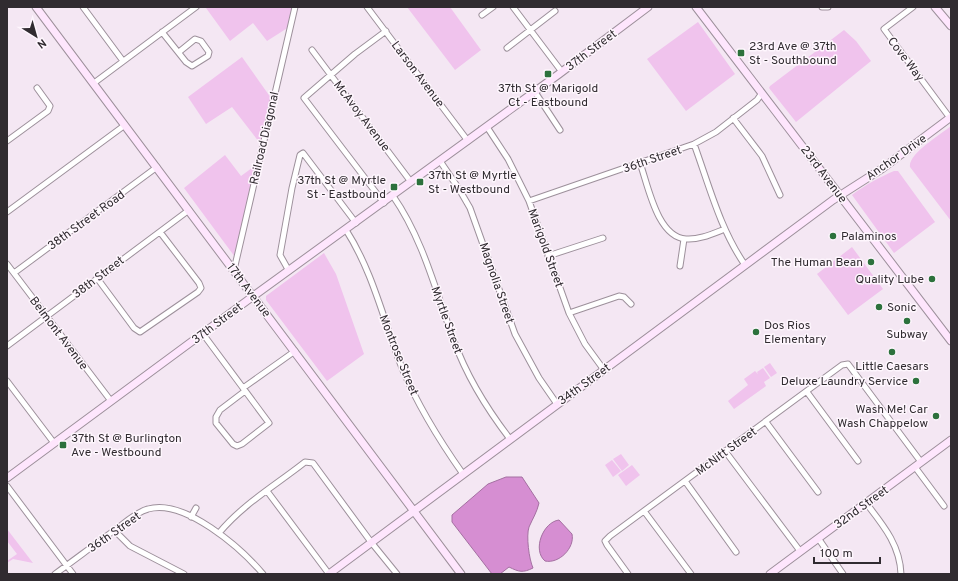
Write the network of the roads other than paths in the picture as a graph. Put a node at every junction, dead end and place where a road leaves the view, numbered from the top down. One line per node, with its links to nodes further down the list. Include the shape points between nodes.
1 (36, 7): 26 (main road, 17th Avenue)
2 (83, 7): 23 (street)
3 (196, 7): 19 (street)
4 (295, 7): 59 (street, Railroad Diagonal)
5 (368, 7): 18 (street, Larson Avenue)
6 (493, 7): 15 (street)
7 (513, 7): 17 (street)
8 (648, 7): 24 (main road, 37th Street)
9 (696, 7): 29 (main road, 23rd Avenue)
10 (822, 7): 11 (street)
11 (828, 7)
12 (913, 7): 31 (street, Cove Way, via 884,29)
13 (935, 7): 16 (main road)
14 (555, 12): 17 (street)
15 (482, 15)
16 (951, 26)
17 (530, 30): 20 (street); 24 (street)
18 (386, 31): 25 (street); 36 (street, Larson Avenue)
19 (162, 32): 22 (street); 23 (street)
20 (507, 48)
21 (312, 50): 25 (street, McAvoy Avenue)
22 (179, 52): 22 (street, via 195,39 201,41 209,52 208,56 192,66)
23 (124, 61): 26 (street)
24 (562, 72): 28 (main road, 37th Street)
25 (331, 75): 41 (street, McAvoy Avenue); 46 (street, via 304,98)
26 (94, 83): 32 (main road, 17th Avenue)
27 (37, 88): 35 (street, via 50,106 48,111)
28 (535, 92): 33 (main road, 37th Street); 34 (street)
29 (762, 93): 30 (street, 36th Street, via 757,100); 43 (main road, 23rd Avenue)
30 (733, 118): 37 (street, 36th Street, via 707,138); 42 (street, via 762,156)
31 (950, 118): 43 (main road, Anchor Drive, via 884,168)
32 (125, 125): 40 (main road, 17th Avenue); 48 (street)
33 (487, 127): 36 (main road, 37th Street); 45 (street, Marigold Street, via 508,159)
34 (560, 130)
35 (7, 141)
36 (468, 141): 38 (main road, 37th Street)
37 (694, 144): 39 (street, 36th Street); 51 (street)
38 (440, 161): 41 (main road, 37th Street); 76 (street, Magnolia Street, via 470,208 515,334 539,378)
39 (640, 163): 45 (street, 36th Street); 54 (street, via 660,221 673,234)
40 (158, 167): 47 (main road, 17th Avenue); 61 (street, 38th Street Road)
41 (411, 182): 44 (main road, 37th Street)
42 (780, 195)
43 (840, 195): 58 (main road, 34th Street); 68 (main road, 23rd Avenue)
44 (393, 196): 46 (main road, 37th Street); 78 (street, Myrtle Street, via 414,231 461,359 484,403)
45 (529, 201): 55 (street, Marigold Street)
46 (384, 203): 49 (main road, 37th Street)
47 (189, 210): 52 (street, 38th Street); 59 (main road, 17th Avenue)
48 (7, 212)
49 (356, 223): 50 (main road, 37th Street); 60 (street, via 303,153 300,155 280,255)
50 (346, 230): 60 (main road, 37th Street); 84 (street, Montrose Street, via 362,258 414,396 441,443)
51 (725, 230): 54 (street, via 698,238); 58 (street, via 731,245)
52 (160, 232): 62 (street, 38th Street); 62 (street, via 201,288 198,292 140,332 134,328)
53 (603, 238): 55 (street)
54 (684, 239): 57 (street)
55 (548, 256): 65 (street, Marigold Street)
56 (7, 264): 61 (street, Belmont Avenue)
57 (680, 266)
58 (745, 266): 71 (main road, 34th Street)
59 (234, 270): 63 (main road, 17th Avenue)
60 (289, 271): 63 (main road, 37th Street)
61 (14, 273): 66 (street, Belmont Avenue)
62 (97, 278): 66 (street, 38th Street)
63 (254, 296): 67 (main road, 37th Street); 70 (main road, 17th Avenue)
64 (631, 304): 65 (street, via 619,296)
65 (568, 313): 71 (street, Marigold Street, via 585,344)
66 (46, 316): 69 (street, 38th Street); 75 (street, Belmont Avenue)
67 (203, 334): 73 (street); 75 (main road, 37th Street)
68 (951, 341)
69 (7, 346)
70 (295, 351): 73 (street); 93 (main road, 17th Avenue)
71 (604, 370): 76 (main road, 34th Street)
72 (7, 381): 80 (street)
73 (244, 390): 73 (street, via 270,423 237,446 216,423 216,417 220,410)
74 (806, 392): 77 (street, McNitt Street); 82 (street); 83 (street, McNitt Street, via 842,365 848,364)
75 (111, 402): 80 (main road, 37th Street)
76 (557, 404): 78 (main road, 34th Street)
77 (766, 422): 81 (street, McNitt Street); 89 (street)
78 (510, 439): 84 (main road, 34th Street)
79 (951, 440): 83 (main road, 32nd Street)
80 (54, 443): 85 (main road, 37th Street)
81 (725, 451): 86 (street, McNitt Street); 100 (street)
82 (858, 461)
83 (918, 465): 90 (main road, 32nd Street); 91 (street)
84 (463, 474): 93 (main road, 34th Street)
85 (7, 478)
86 (685, 481): 94 (street, McNitt Street); 101 (street)
87 (7, 486): 102 (street)
88 (266, 491): 97 (street, via 235,515); 99 (street, via 305,462 313,463); 107 (street)
89 (818, 492)
90 (866, 503): 98 (main road, 32nd Street); 114 (street, via 893,541 899,556)
91 (944, 506)
92 (196, 508): 95 (street)
93 (414, 511): 99 (main road, 34th Street); 109 (main road, 17th Avenue)
94 (644, 511): 110 (street, McNitt Street, via 605,541); 111 (street)
95 (191, 517): 96 (street, 36th Street, via 167,508 150,508); 97 (street)
96 (114, 530): 102 (street, 36th Street); 105 (street, via 130,546)
97 (219, 533): 106 (street)
98 (818, 538): 100 (main road, 32nd Street); 113 (street)
99 (371, 542): 107 (main road, 34th Street); 108 (street)
100 (800, 551): 112 (main road, 32nd Street)
101 (736, 552)
102 (66, 566): 103 (street, 36th Street); 104 (street)
103 (56, 574)
104 (73, 574)
105 (184, 574)
106 (263, 574)
107 (329, 574)
108 (397, 574)
109 (461, 574)
110 (628, 574)
111 (691, 574)
112 (770, 574)
113 (843, 574)
114 (901, 574)

